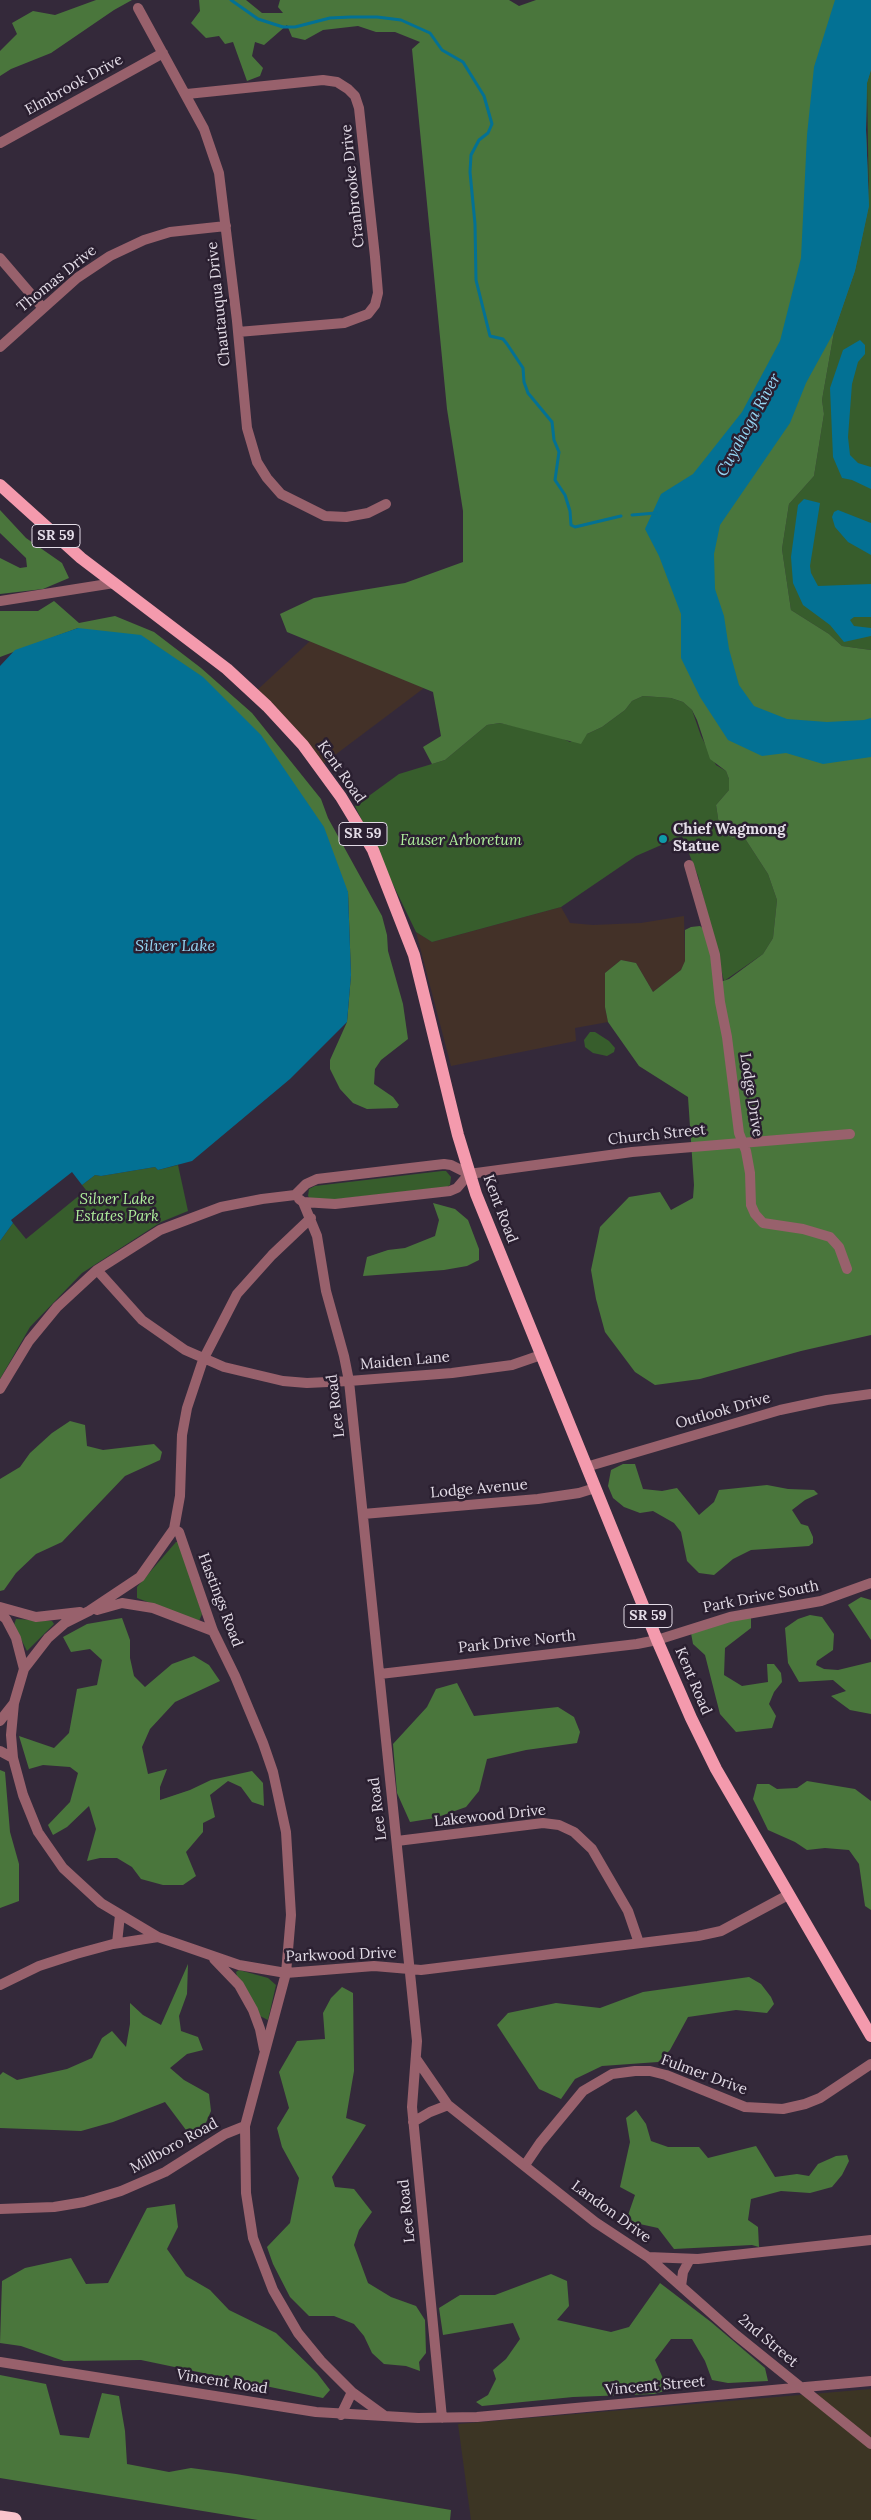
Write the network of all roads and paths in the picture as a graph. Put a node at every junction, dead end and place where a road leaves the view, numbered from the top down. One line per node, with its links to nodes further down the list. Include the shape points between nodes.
1 (138, 8): 2 (street, Chautauqua Drive)
2 (163, 53): 3 (street, Chautauqua Drive); 4 (street, Elmbrook Drive)
3 (187, 94): 5 (street, Chautauqua Drive, via 213,151); 8 (street, Cranbrooke Drive, via 323,80 337,82 348,89 355,96 359,108 378,293 375,305 368,314 344,322)
4 (0, 143)
5 (226, 226): 7 (street, Thomas Drive, via 170,232 144,240 110,256); 8 (street, Chautauqua Drive)
6 (0, 258): 7 (street)
7 (42, 307): 9 (street, Thomas Drive)
8 (238, 332): 11 (street, Chautauqua Drive, via 246,428 266,478 281,494 325,516 368,513)
9 (0, 347)
10 (0, 485): 12 (main road, Kent Road / SR 59, via 81,558)
11 (386, 504)
12 (114, 583): 13 (street); 17 (main road, Kent Road / SR 59, via 228,669 267,706 303,745 341,797 373,850 414,955)
13 (0, 601)
14 (689, 865): 16 (street, Lodge Drive, via 715,956)
15 (850, 1134): 16 (street, Church Street)
16 (742, 1143): 17 (street, Church Street, via 632,1152); 20 (street, Lodge Drive, via 748,1158 751,1204 755,1214 763,1223 803,1229 830,1238 840,1247)
17 (469, 1174): 18 (street, via 450,1191 335,1204); 18 (street, via 444,1164 316,1179 306,1184); 22 (main road, Kent Road / SR 59)
18 (299, 1199): 19 (street, Lee Road); 21 (street, via 241,1202 192,1217 139,1242)
19 (311, 1218): 23 (street, via 237,1294); 24 (street, Lee Road)
20 (847, 1269)
21 (97, 1270): 23 (street, Maiden Lane, via 142,1320); 25 (street, via 43,1323)
22 (541, 1356): 24 (street, Maiden Lane, via 504,1366); 27 (main road, Kent Road / SR 59)
23 (203, 1360): 24 (street, Maiden Lane, via 283,1381); 30 (street, via 182,1434 180,1496)
24 (349, 1382): 29 (street, Lee Road)
25 (0, 1389)
26 (871, 1394): 27 (street, Outlook Drive, via 780,1410)
27 (586, 1467): 28 (main road, Kent Road / SR 59)
28 (596, 1488): 29 (street, Lodge Avenue, via 538,1499); 36 (main road, Kent Road / SR 59)
29 (363, 1514): 38 (street, Lee Road)
30 (174, 1529): 33 (street, via 140,1576); 35 (street, Hastings Road, via 179,1532)
31 (871, 1583): 36 (street, Park Drive South, via 821,1601 730,1617)
32 (0, 1607): 33 (street, via 36,1617)
33 (90, 1611): 35 (street, via 122,1603 153,1608); 37 (street, via 65,1623)
34 (0, 1614): 37 (street, via 16,1638)
35 (213, 1631): 51 (street, Hastings Road, via 263,1743 282,1809 292,1892)
36 (658, 1640): 38 (street, Park Drive North); 44 (main road, Kent Road / SR 59, via 701,1740)
37 (24, 1669): 39 (street)
38 (380, 1674): 43 (street, Lee Road)
39 (14, 1702): 40 (street); 42 (street, Parkwood Drive)
40 (0, 1721)
41 (0, 1751): 42 (street)
42 (13, 1758): 45 (street, Parkwood Drive, via 31,1817 52,1853 85,1890)
43 (397, 1841): 48 (street, Lakewood Drive, via 543,1823 559,1825 574,1832 592,1849 628,1911); 50 (street, Lee Road)
44 (788, 1895): 48 (street, Parkwood Drive, via 721,1931); 53 (main road, Kent Road / SR 59)
45 (120, 1915): 46 (street, Parkwood Drive); 47 (street)
46 (158, 1937): 47 (street); 49 (street, Parkwood Drive)
47 (117, 1943): 52 (street, via 39,1966)
48 (639, 1943): 50 (street, Parkwood Drive, via 421,1970)
49 (213, 1958): 51 (street, Parkwood Drive); 54 (street, Hastings Road, via 239,1985 253,2010)
50 (408, 1968): 51 (street, Parkwood Drive, via 374,1966); 55 (street, Lee Road)
51 (286, 1974): 54 (street, Hastings Road)
52 (0, 1985)
53 (871, 2036)
54 (265, 2055): 59 (street, Hastings Road)
55 (417, 2060): 57 (street, Landon Drive); 58 (street, Lee Road, via 412,2081)
56 (871, 2064): 60 (street, Fulmer Drive, via 820,2098 798,2107 776,2110 745,2107 650,2071 612,2074 583,2091)
57 (448, 2105): 58 (street); 60 (street, Landon Drive)
58 (413, 2122): 72 (street, Lee Road)
59 (245, 2126): 61 (street, Millboro Road, via 225,2134 165,2172 121,2191 54,2207); 69 (street, Hastings Road, via 246,2193 253,2238 263,2268 298,2333)
60 (524, 2165): 63 (street, Landon Drive, via 595,2222)
61 (0, 2209)
62 (871, 2240): 64 (street, Landon Drive)
63 (648, 2257): 64 (street, Landon Drive); 65 (street, 2nd Street)
64 (690, 2258): 65 (street)
65 (681, 2286): 68 (street, 2nd Street)
66 (0, 2362): 70 (street, Vincent Road)
67 (871, 2381): 68 (street, Vincent Street)
68 (800, 2388): 72 (street, Vincent Street); 73 (street, 2nd Street)
69 (352, 2392): 70 (street); 71 (street, Hastings Road)
70 (341, 2415): 71 (street, Vincent Road)
71 (385, 2416): 72 (street, Vincent Road)
72 (442, 2418)
73 (871, 2444)
74 (0, 2518): 75 (highway)
75 (14, 2520)

